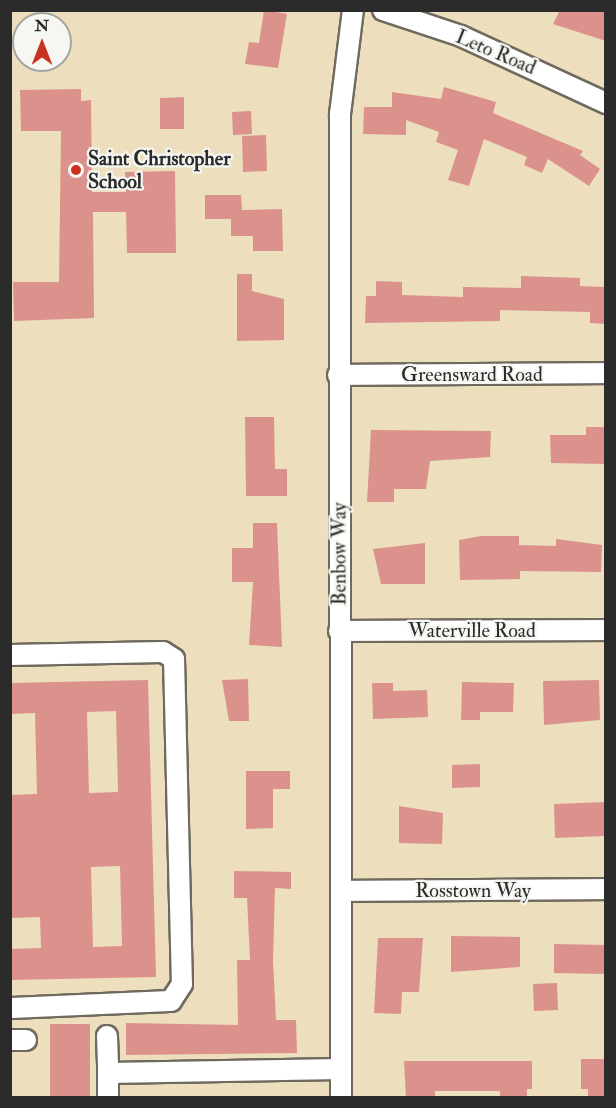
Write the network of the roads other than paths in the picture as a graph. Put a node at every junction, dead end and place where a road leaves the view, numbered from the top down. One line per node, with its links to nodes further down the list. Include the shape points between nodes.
1 (353, 10): 5 (street, Benbow Way, via 340,114)
2 (383, 10): 3 (street, Leto Road, via 461,36)
3 (606, 103)
4 (606, 373): 5 (street, Greensward Road)
5 (338, 375): 7 (street, Benbow Way)
6 (606, 630): 7 (street, Waterville Road)
7 (339, 631): 10 (street, Benbow Way)
8 (10, 655): 11 (street, via 163,652 174,659 182,984 171,1001)
9 (606, 889): 10 (street, Rosstown Way)
10 (341, 891): 13 (street, Benbow Way)
11 (10, 1008)
12 (107, 1036): 14 (street)
13 (341, 1069): 14 (street); 16 (street, Benbow Way)
14 (108, 1073): 15 (street)
15 (108, 1098)
16 (341, 1098)

